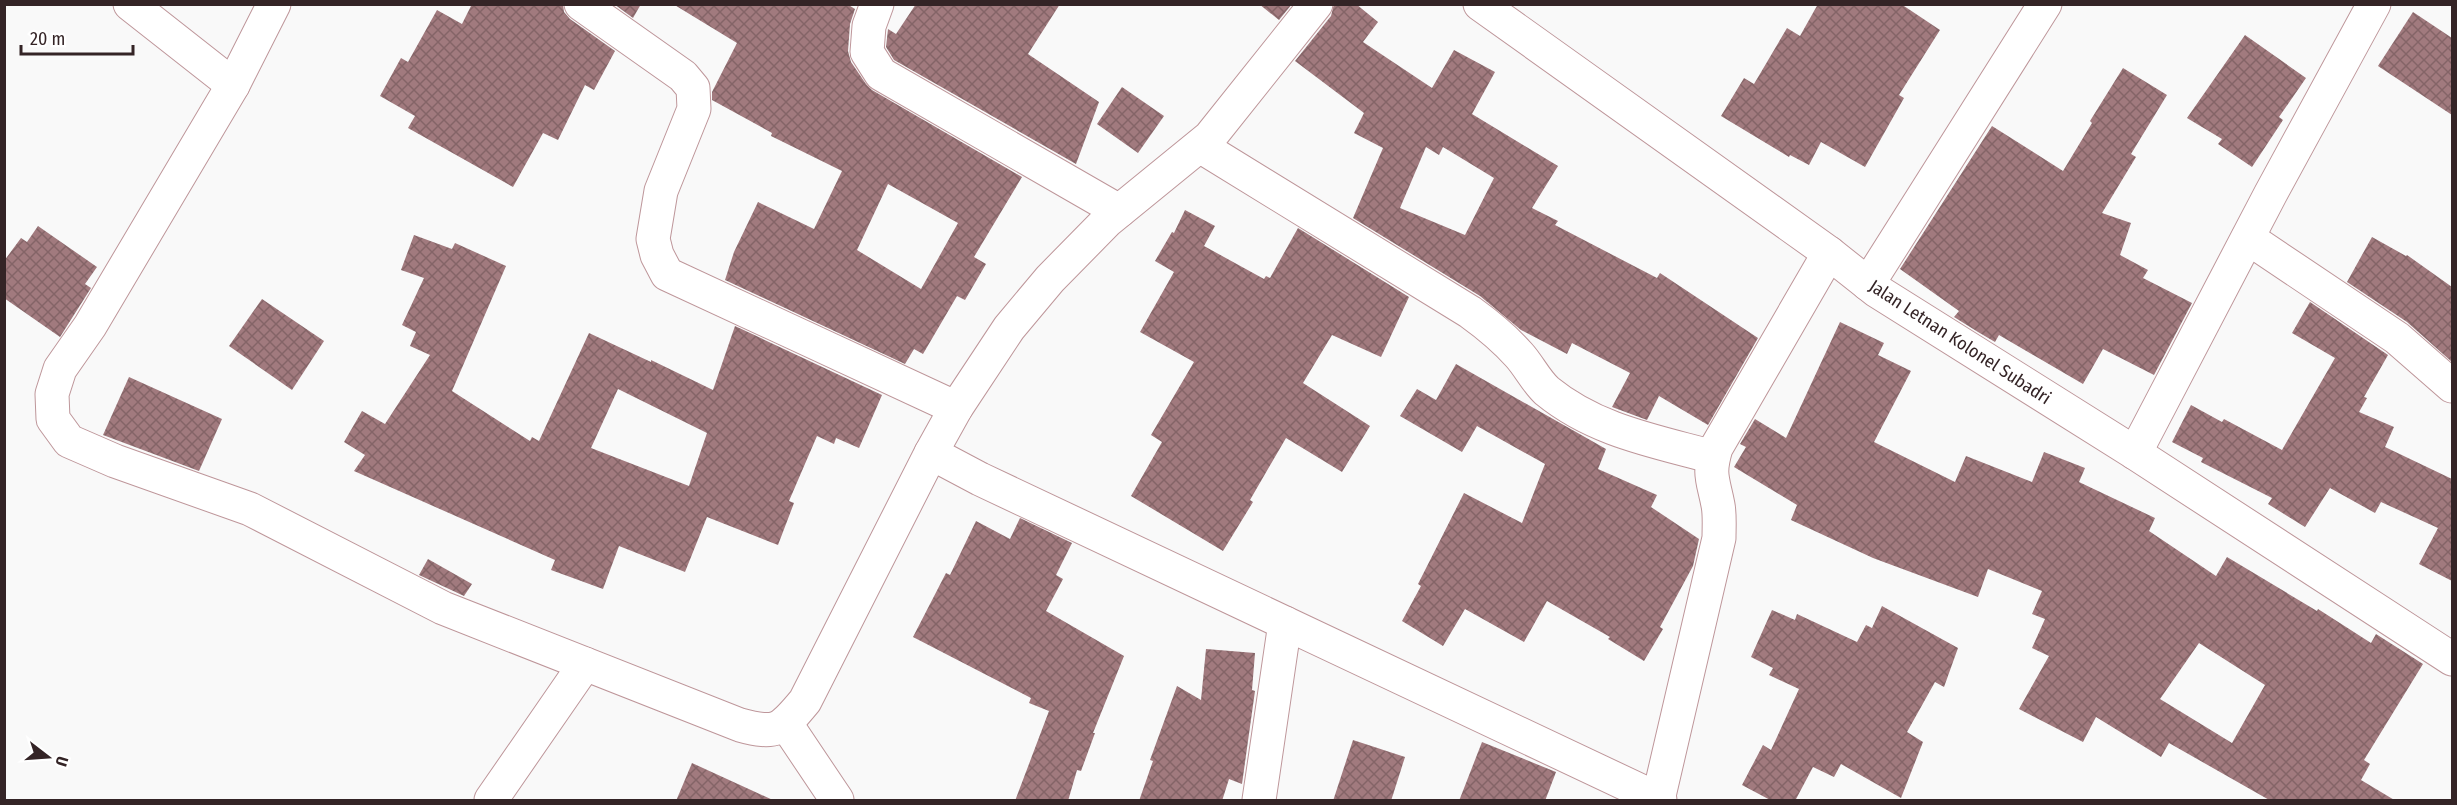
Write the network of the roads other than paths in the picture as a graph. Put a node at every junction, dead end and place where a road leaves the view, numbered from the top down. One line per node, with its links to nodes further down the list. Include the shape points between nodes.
1 (130, 4): 9 (street)
2 (274, 4): 9 (street)
3 (581, 4): 16 (street, via 683,75 693,88 694,110 661,191 653,238 667,274)
4 (877, 4): 11 (street, via 869,26 867,52 881,74)
5 (1316, 4): 10 (street)
6 (1480, 4): 13 (street, Jalan Letnan Kolonel Subadri)
7 (2045, 4): 14 (street)
8 (2374, 4): 12 (street)
9 (233, 85): 22 (street, via 90,326 60,369 52,394 53,419 69,441 250,509 443,608)
10 (1200, 146): 11 (street); 19 (street, via 1470,312 1504,340 1545,389 1576,411 1607,428)
11 (1119, 211): 16 (street, via 1050,279 1016,320)
12 (2248, 238): 15 (street, via 2397,338); 18 (street)
13 (1828, 253): 14 (street, Jalan Letnan Kolonel Subadri); 19 (street)
14 (1868, 284): 18 (street, Jalan Letnan Kolonel Subadri)
15 (2452, 386)
16 (956, 408): 17 (street)
17 (931, 453): 20 (street); 23 (street, via 805,701)
18 (2135, 453): 21 (street, Jalan Letnan Kolonel Subadri)
19 (1713, 457): 24 (street, via 1711,476 1719,507 1719,538)
20 (1285, 623): 24 (street); 27 (street)
21 (2452, 659)
22 (585, 664): 23 (street, via 740,725 764,732); 25 (street)
23 (786, 724): 26 (street)
24 (1659, 800)
25 (491, 801)
26 (837, 801)
27 (1259, 801)

